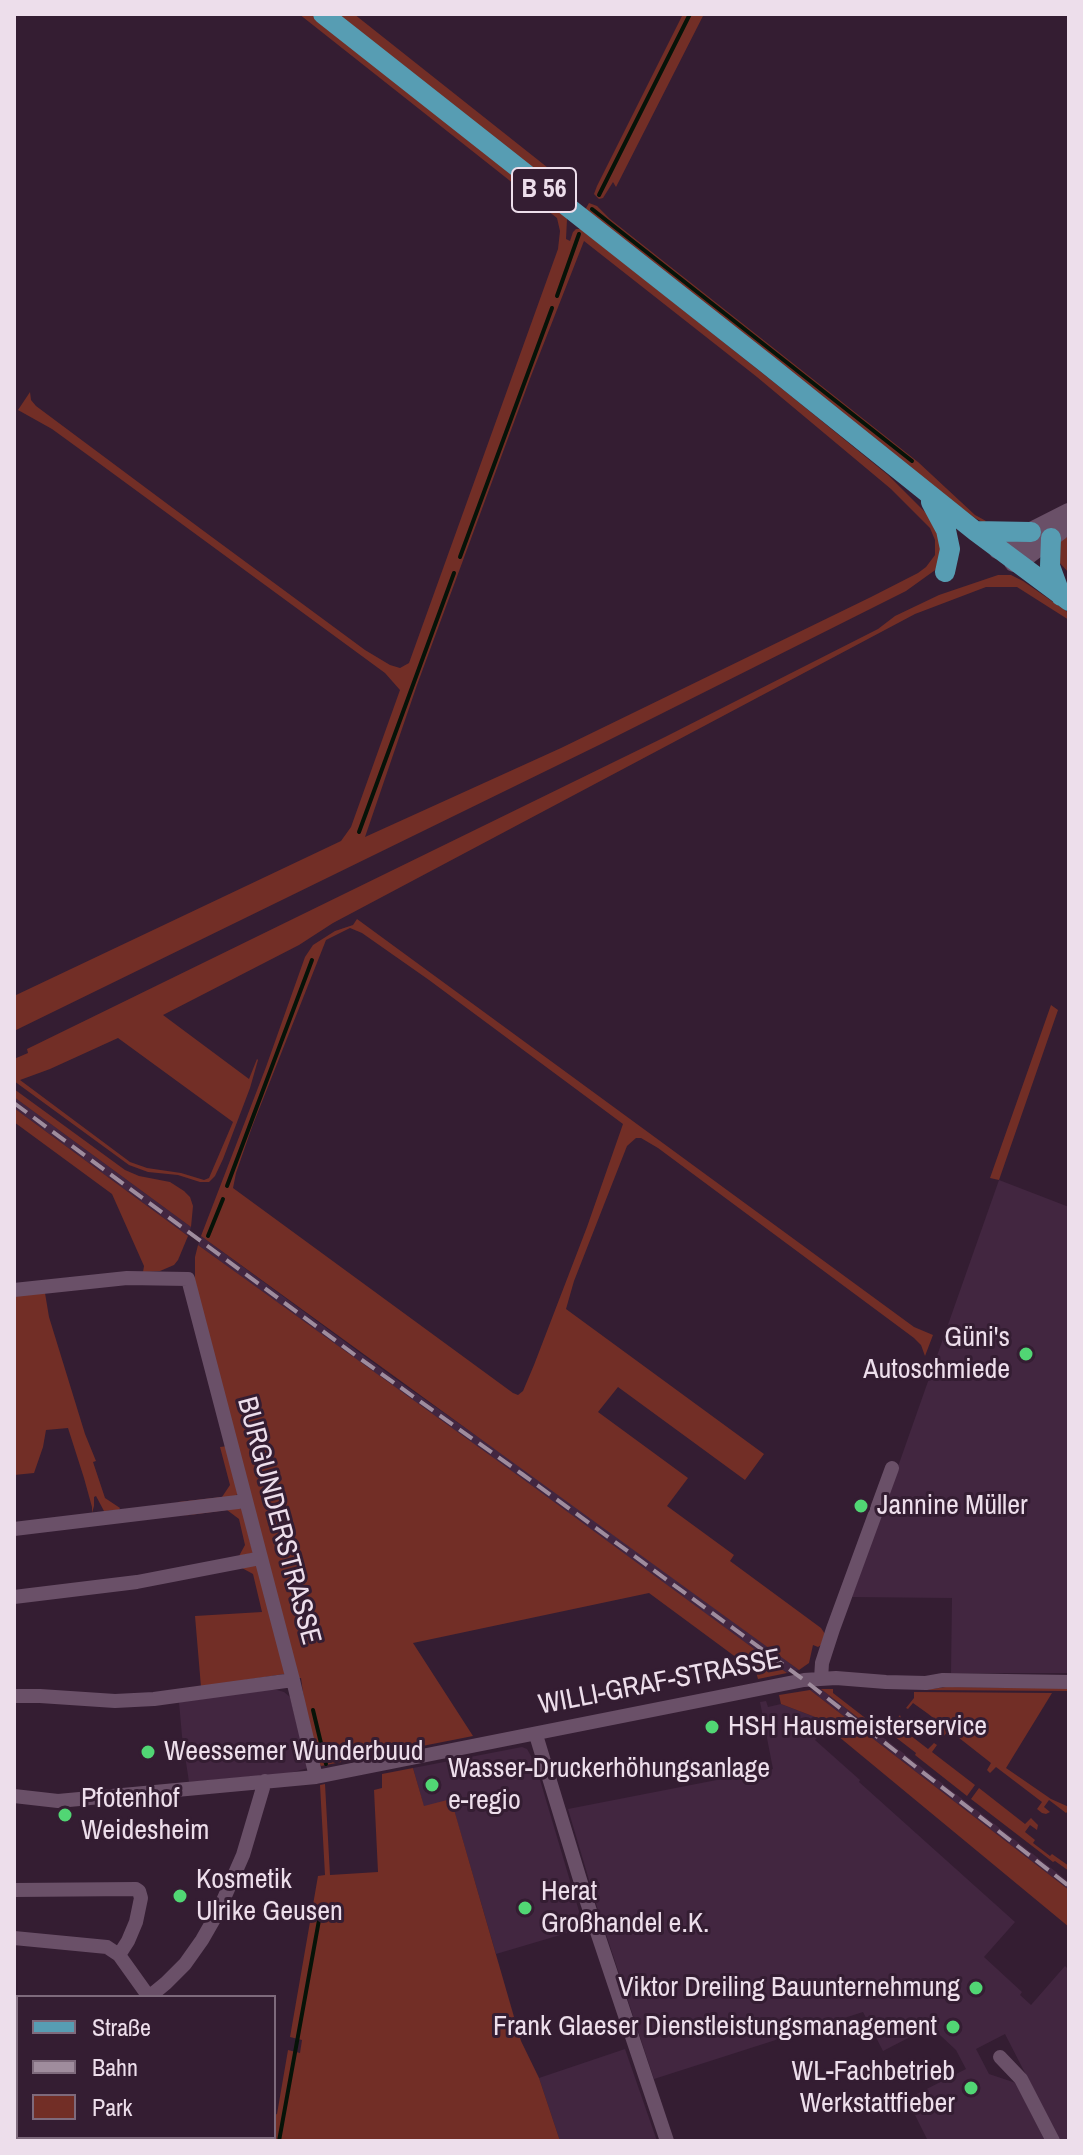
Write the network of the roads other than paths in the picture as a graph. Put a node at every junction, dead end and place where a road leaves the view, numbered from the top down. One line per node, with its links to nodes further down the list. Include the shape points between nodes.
1 (323, 14): 2 (main road, B 56)
2 (925, 492): 5 (main road, B 56); 8 (main road, B 56, via 946,530 950,549)
3 (1069, 513): 6 (main road)
4 (1069, 522): 6 (main road)
5 (975, 531): 6 (main road); 7 (main road, B 56)
6 (1041, 535): 7 (main road, via 1027,555); 9 (main road, B 56)
7 (1006, 555): 9 (main road, B 56)
8 (945, 572)
9 (1065, 599)
10 (14, 1290): 12 (street, BURGUNDERSTRASSE, via 127,1278 188,1279)
11 (892, 1468): 16 (street, via 833,1629)
12 (246, 1501): 13 (street); 14 (street, BURGUNDERSTRASSE)
13 (14, 1529)
14 (261, 1558): 15 (street, via 137,1582); 17 (street, BURGUNDERSTRASSE)
15 (14, 1597)
16 (821, 1679): 18 (street, WILLI-GRAF-STRASSE); 20 (street, WILLI-GRAF-STRASSE)
17 (293, 1680): 19 (street, via 154,1699); 21 (street, BURGUNDERSTRASSE)
18 (1069, 1682)
19 (14, 1696)
20 (536, 1735): 21 (street, WILLI-GRAF-STRASSE); 30 (street)
21 (316, 1777): 22 (street, WILLI-GRAF-STRASSE)
22 (265, 1781): 23 (street, WILLI-GRAF-STRASSE, via 58,1801); 28 (street, via 243,1855 218,1912 185,1964)
23 (14, 1796)
24 (14, 1890): 26 (street, via 136,1889 140,1907)
25 (14, 1938): 26 (street, via 107,1947)
26 (119, 1955): 27 (street)
27 (148, 1995)
28 (151, 1995)
29 (1000, 2057): 31 (street, via 1021,2079)
30 (667, 2141)
31 (1053, 2141)

